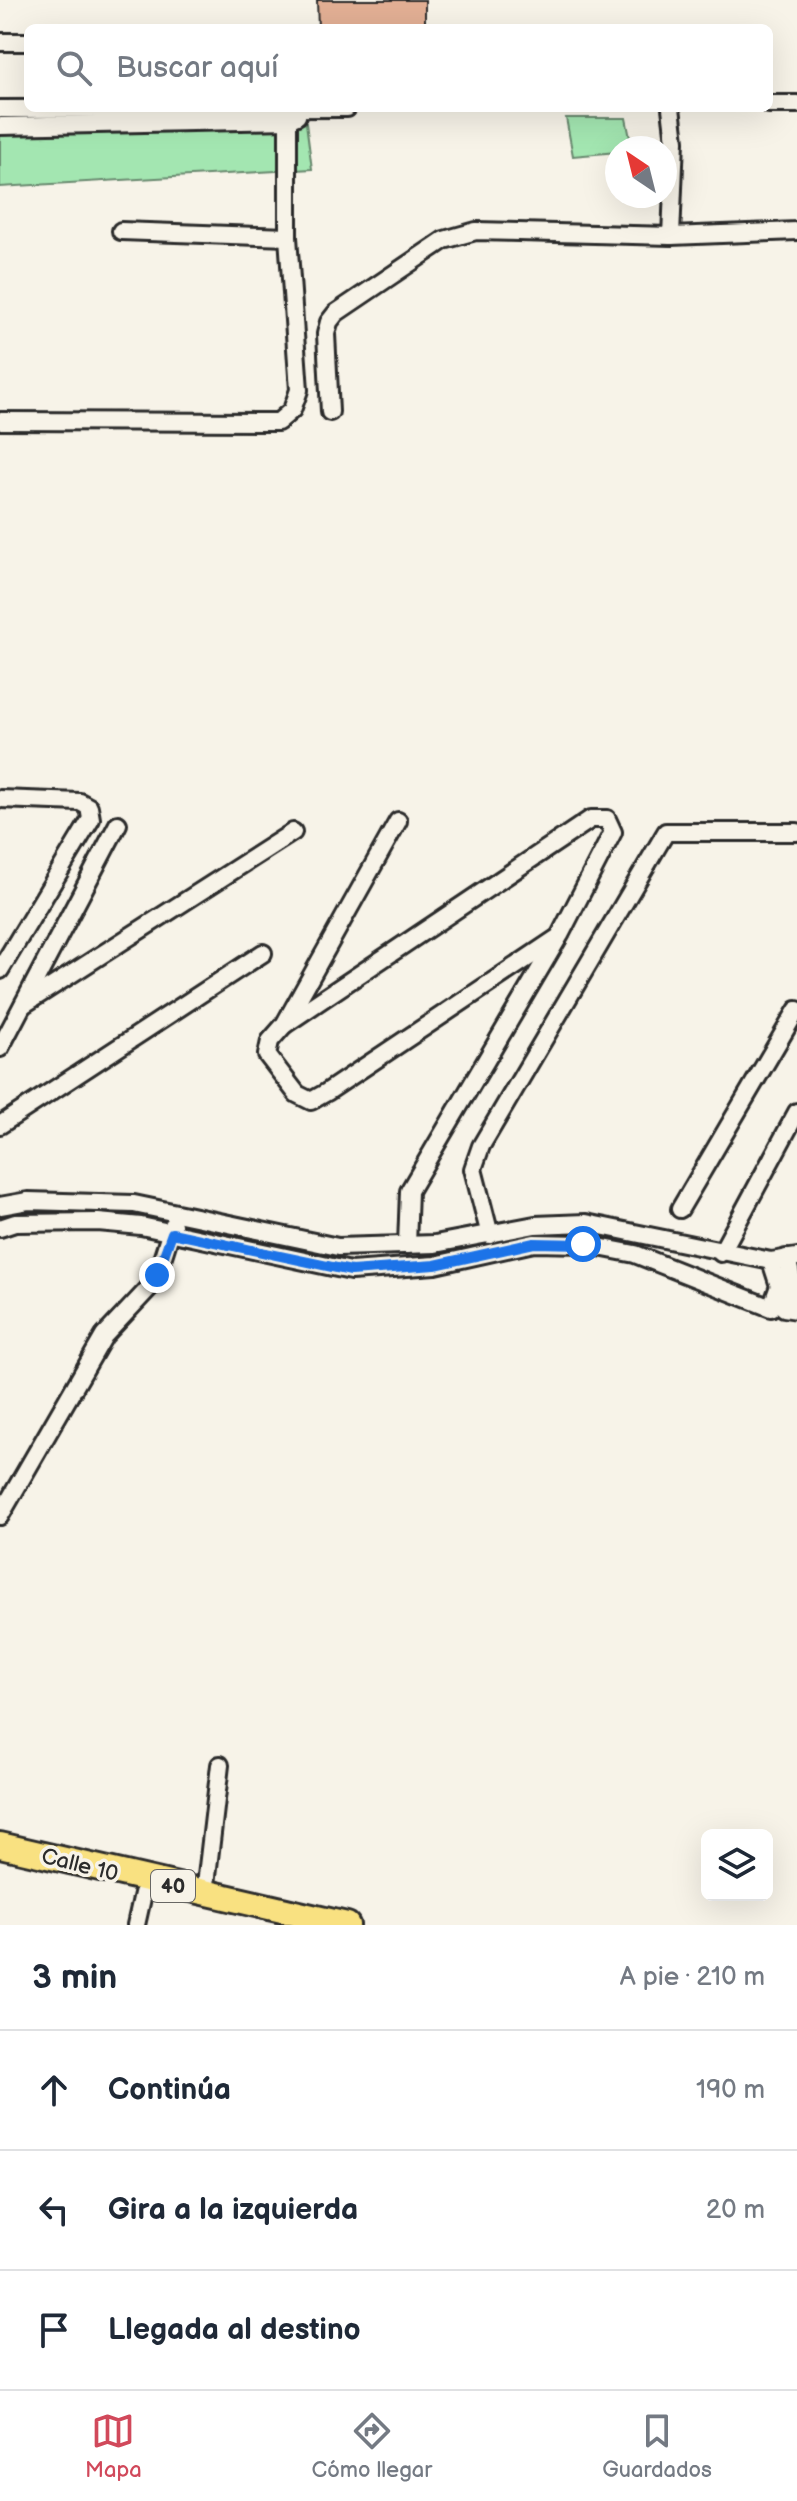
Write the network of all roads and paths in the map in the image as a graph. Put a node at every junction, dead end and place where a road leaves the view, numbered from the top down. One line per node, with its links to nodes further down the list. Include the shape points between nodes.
1 (0, 42): 2 (street)
2 (24, 42)
3 (773, 104): 4 (street)
4 (797, 104)
5 (0, 109): 6 (street)
6 (24, 109)
7 (307, 112): 9 (street)
8 (671, 112): 13 (street)
9 (288, 120): 10 (street); 14 (street)
10 (0, 126)
11 (121, 231): 14 (street)
12 (797, 231): 13 (street)
13 (671, 236): 15 (street, via 476,231 444,240 329,322)
14 (288, 237): 16 (street, via 299,390 292,410 278,422)
15 (330, 412)
16 (0, 421)
17 (1, 801): 24 (street, via 80,802 89,807 91,819)
18 (398, 821): 27 (street)
19 (118, 824): 25 (street)
20 (293, 832): 25 (street)
21 (797, 832): 37 (street, via 666,832 481,1146 473,1169)
22 (560, 935): 27 (street, via 311,1101 297,1094 267,1055 270,1041); 27 (street, via 613,832 607,819 591,819); 40 (street, via 409,1191)
23 (263, 953): 30 (street)
24 (0, 970)
25 (23, 1005): 28 (street)
26 (797, 1010): 32 (street)
27 (284, 1025)
28 (0, 1048)
29 (797, 1112): 41 (street)
30 (0, 1125)
31 (0, 1206): 33 (street, via 28,1201 119,1204)
32 (680, 1209)
33 (176, 1212): 36 (street); 40 (street, via 338,1247)
34 (535, 1225): 37 (street); 38 (street); 41 (street, via 586,1223)
35 (0, 1228): 36 (street, via 15,1223 98,1222)
36 (172, 1233): 43 (street, via 351,1271); 45 (street, via 150,1287 104,1336)
37 (490, 1235): 39 (street)
38 (534, 1243): 42 (street, via 583,1244 635,1254 771,1308); 43 (street)
39 (435, 1244): 40 (street); 43 (street)
40 (407, 1245)
41 (721, 1253): 42 (street)
42 (785, 1259): 44 (street, via 793,1292 784,1308)
43 (435, 1265)
44 (797, 1310)
45 (0, 1516)
46 (220, 1765): 49 (street)
47 (0, 1845): 48 (main road, Calle 10 / 40)
48 (146, 1880): 49 (main road, Calle 10 / 40); 50 (street)
49 (205, 1893): 51 (main road, Calle 10 / 40)
50 (136, 1925)
51 (347, 1925)

